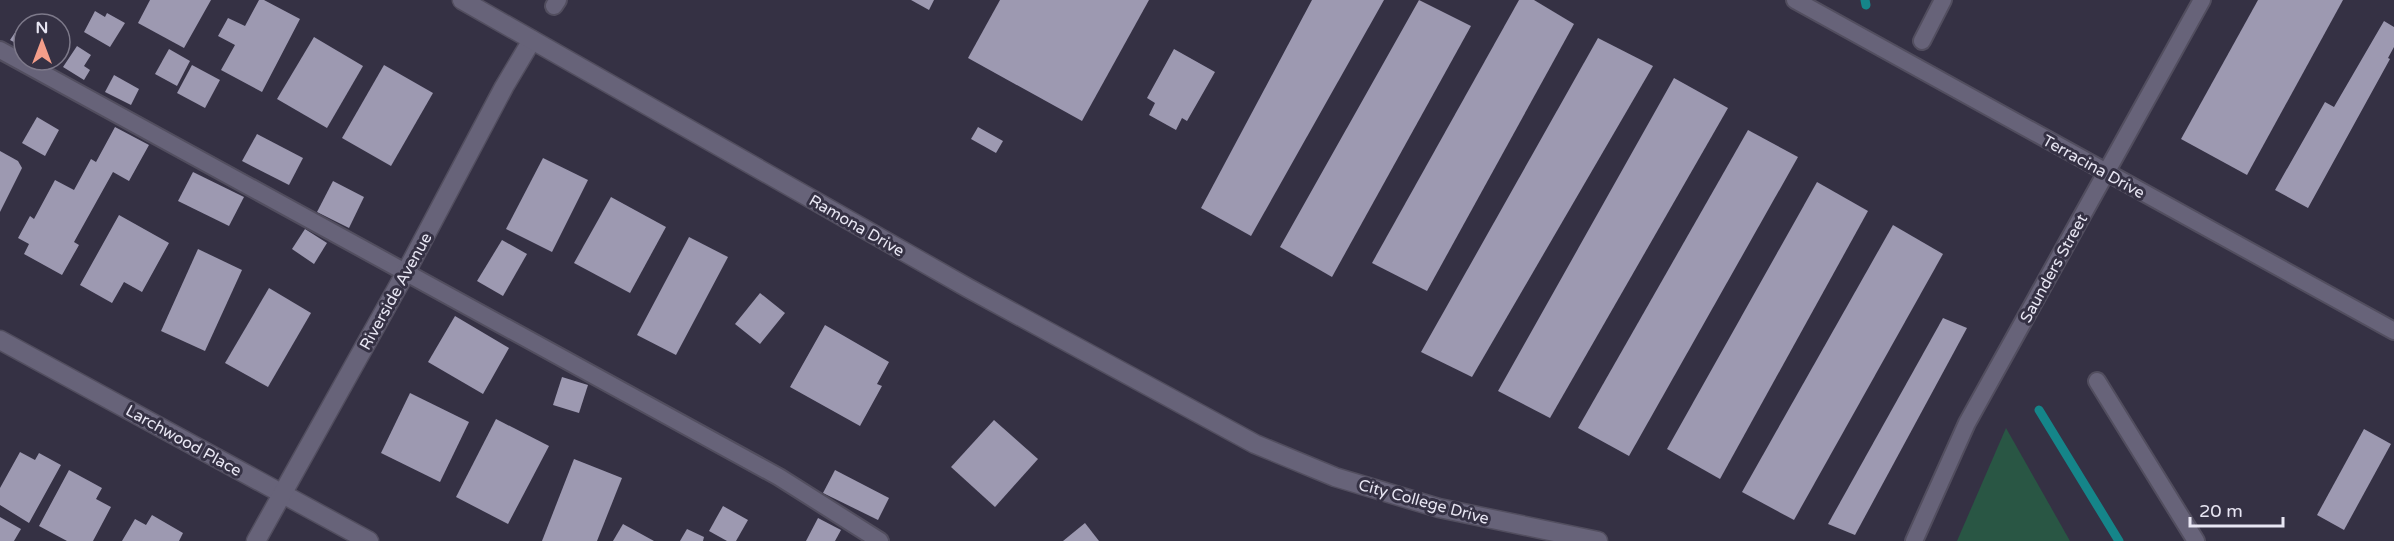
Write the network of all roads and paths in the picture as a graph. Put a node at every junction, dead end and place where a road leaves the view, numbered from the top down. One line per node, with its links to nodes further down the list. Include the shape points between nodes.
1 (462, 0): 5 (street, Ramona Drive)
2 (1795, 0): 8 (lane, Terracina Drive)
3 (1943, 0): 6 (lane)
4 (2202, 0): 8 (lane, Saunders Street)
5 (532, 40): 9 (street, Riverside Avenue); 13 (street, Ramona Drive, via 969,288)
6 (1922, 41)
7 (0, 50): 9 (lane)
8 (2107, 172): 10 (lane, Terracina Drive); 19 (lane, Saunders Street, via 1967,423)
9 (406, 272): 14 (street, Riverside Avenue); 17 (lane, via 779,477)
10 (2394, 331)
11 (0, 340): 14 (street, Larchwood Place)
12 (2097, 381): 20 (lane)
13 (1255, 444): 18 (street, City College Drive, via 1335,477 1439,508)
14 (283, 494): 15 (street, Riverside Avenue); 16 (street, Larchwood Place)
15 (256, 541)
16 (369, 541)
17 (880, 541)
18 (1598, 541)
19 (1914, 541)
20 (2196, 541)

